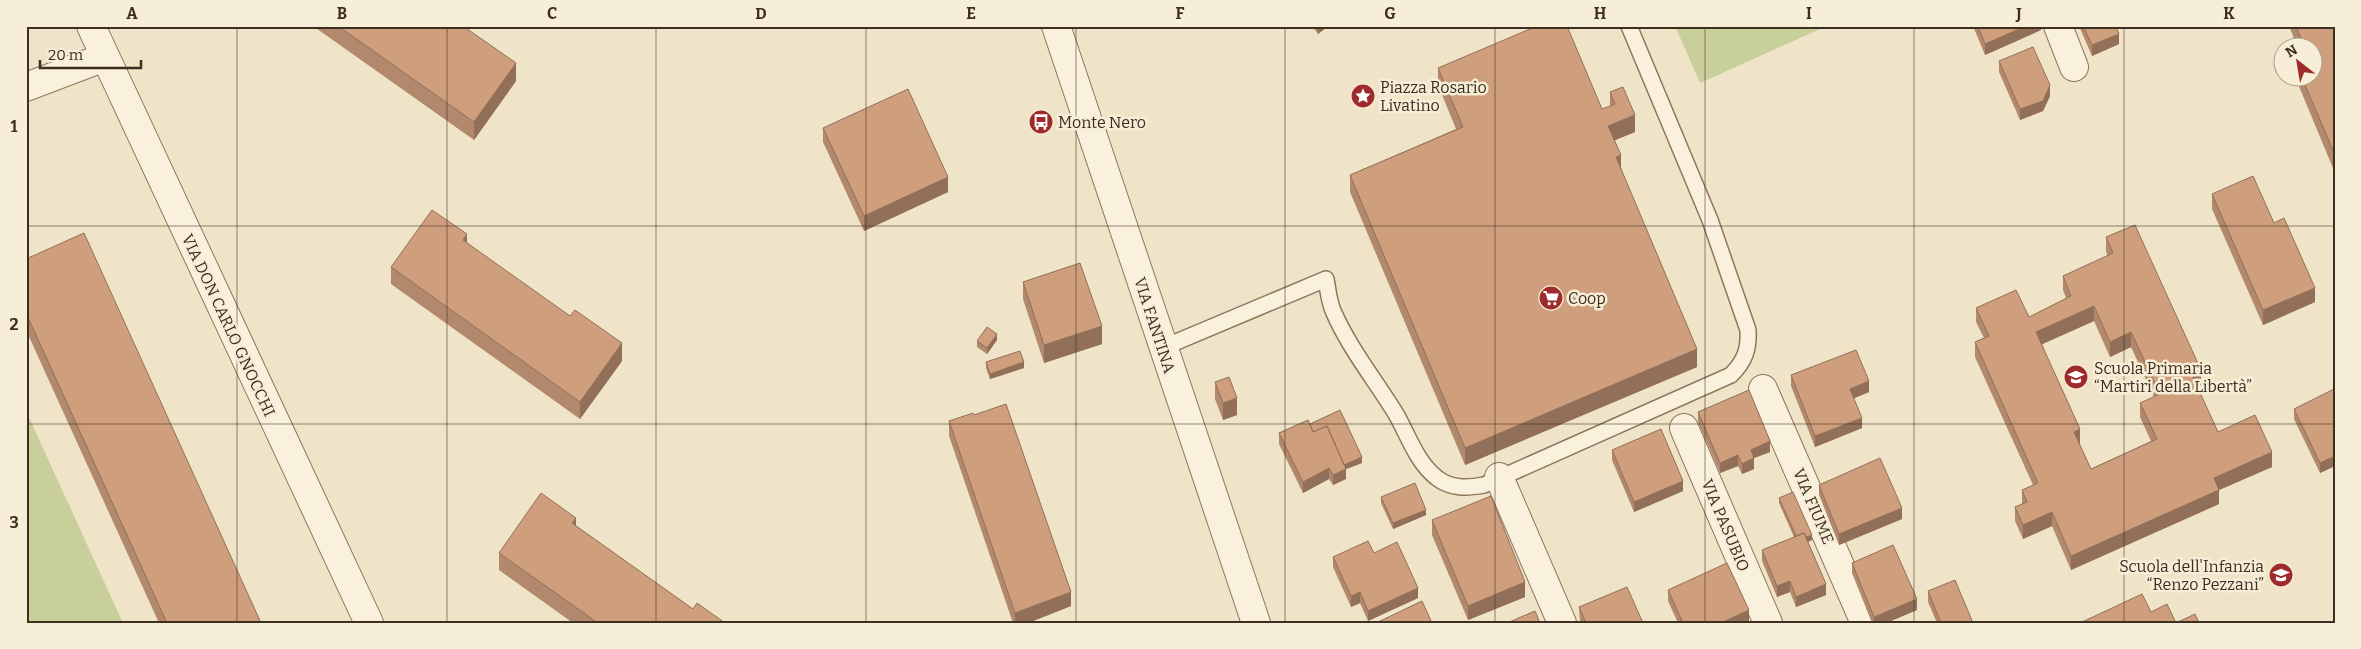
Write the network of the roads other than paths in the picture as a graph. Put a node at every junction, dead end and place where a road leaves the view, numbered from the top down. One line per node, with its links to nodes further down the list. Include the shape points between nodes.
1 (91, 26): 5 (street, VIA DON CARLO GNOCCHI)
2 (1056, 26): 8 (street, VIA FANTINA)
3 (1628, 26): 11 (lane, via 1710,220 1748,330 1746,355 1740,366 1720,381)
4 (2058, 26): 6 (street)
5 (105, 57): 7 (street); 12 (street, VIA DON CARLO GNOCCHI)
6 (2074, 67)
7 (26, 87)
8 (1162, 348): 11 (lane, via 1326,279 1333,311 1425,467 1437,479 1452,486 1484,485); 13 (street, VIA FANTINA)
9 (1763, 389): 16 (street, VIA FIUME)
10 (1684, 428): 15 (street, VIA PASUBIO)
11 (1499, 477): 14 (street)
12 (369, 623)
13 (1256, 623)
14 (1562, 623)
15 (1768, 623)
16 (1865, 623)

